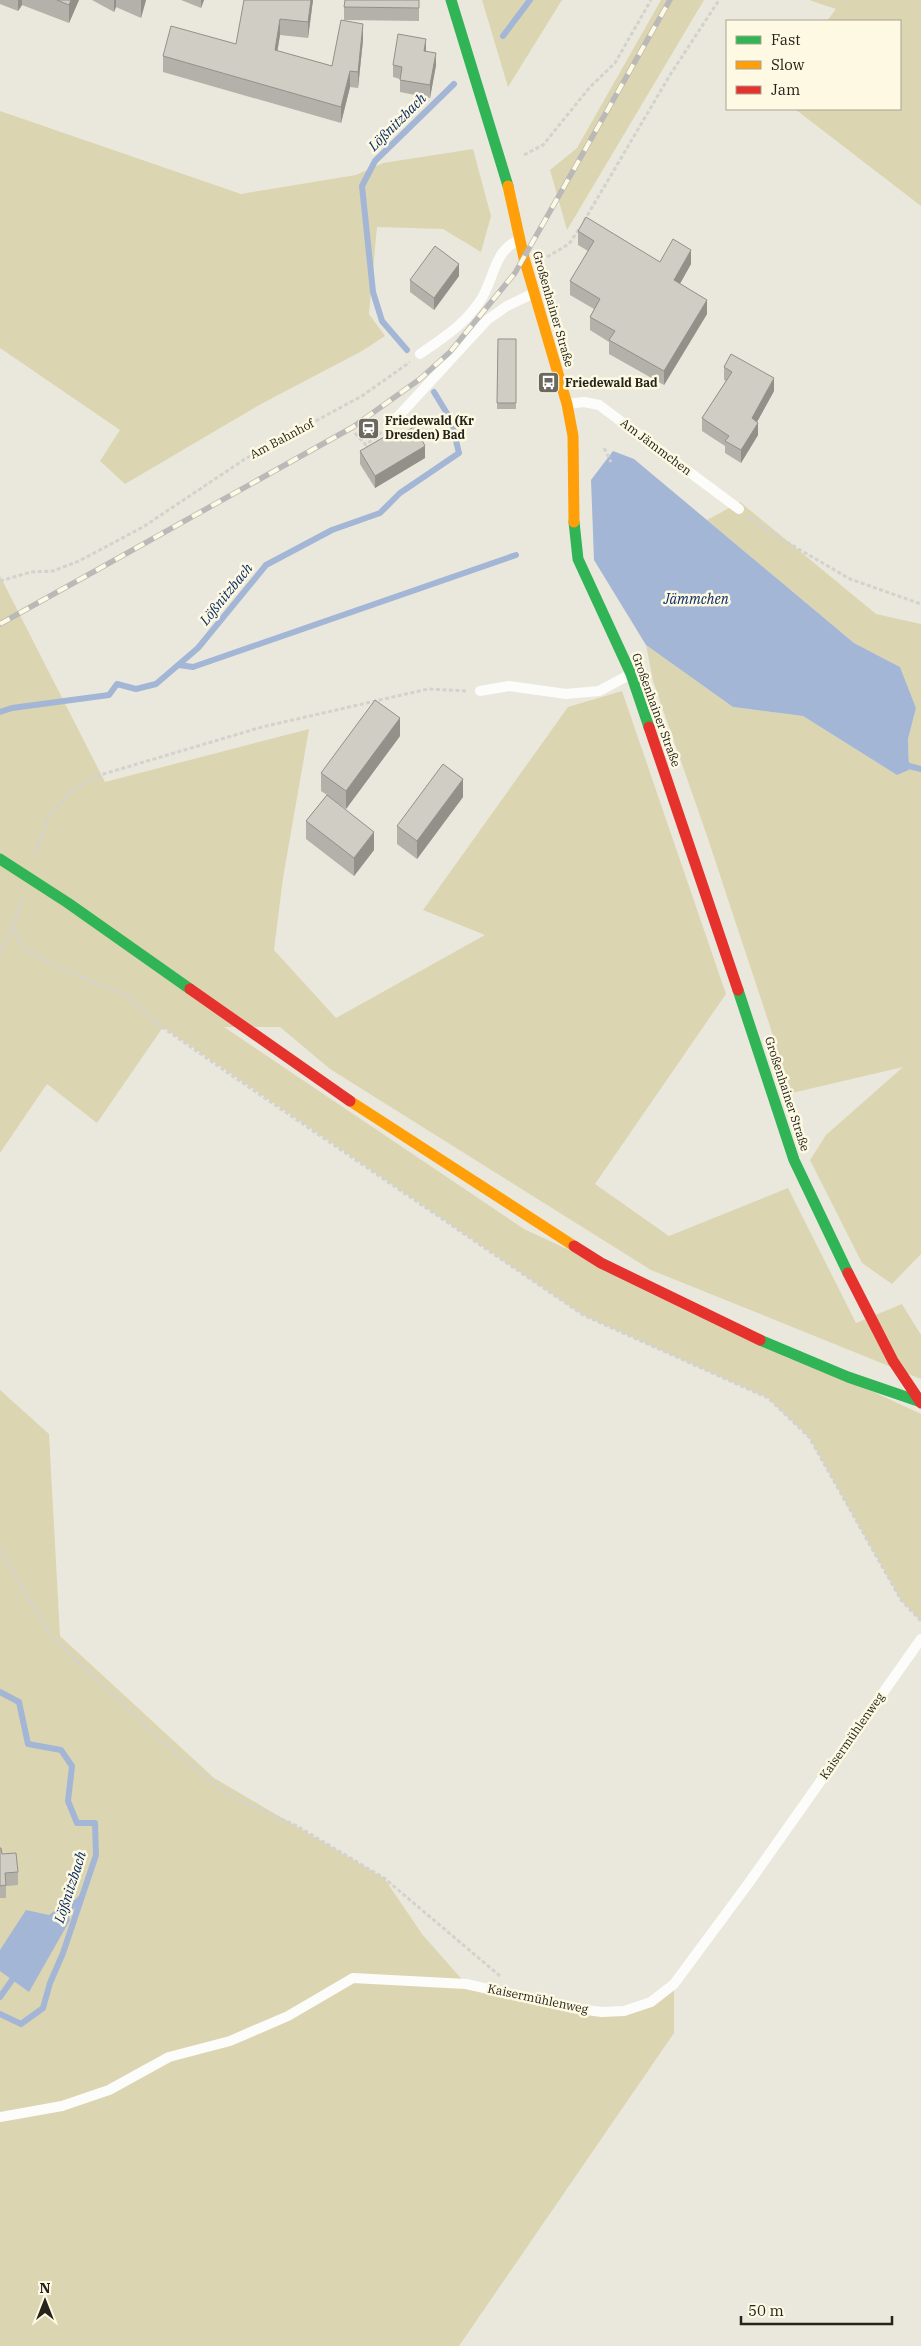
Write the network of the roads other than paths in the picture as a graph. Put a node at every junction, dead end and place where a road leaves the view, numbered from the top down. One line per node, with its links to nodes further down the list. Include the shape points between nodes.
1 (451, 0): 2 (street, Großenhainer Straße, via 504,166)
2 (520, 240): 3 (street, Großenhainer Straße); 4 (lane, via 508,245 501,254 482,299 469,316 457,329)
3 (535, 293): 5 (street, Großenhainer Straße); 6 (lane, via 487,320)
4 (420, 354)
5 (567, 404): 7 (lane, Am Jämmchen, via 584,402 599,405); 8 (street, Großenhainer Straße, via 572,436 574,533 578,560)
6 (394, 422)
7 (739, 509)
8 (631, 674): 9 (lane, via 599,691 566,694 509,686); 11 (street, Großenhainer Straße, via 794,1160 862,1304 893,1362)
9 (480, 691)
10 (0, 859): 11 (street, via 68,903 346,1099 601,1264 755,1338)
11 (921, 1403)
12 (921, 1638): 13 (lane, Kaisermühlenweg, via 674,1984 651,2002 624,2011 602,2012 466,1984 353,1978 288,2016 230,2041 169,2057 109,2090 62,2106)
13 (0, 2117)

